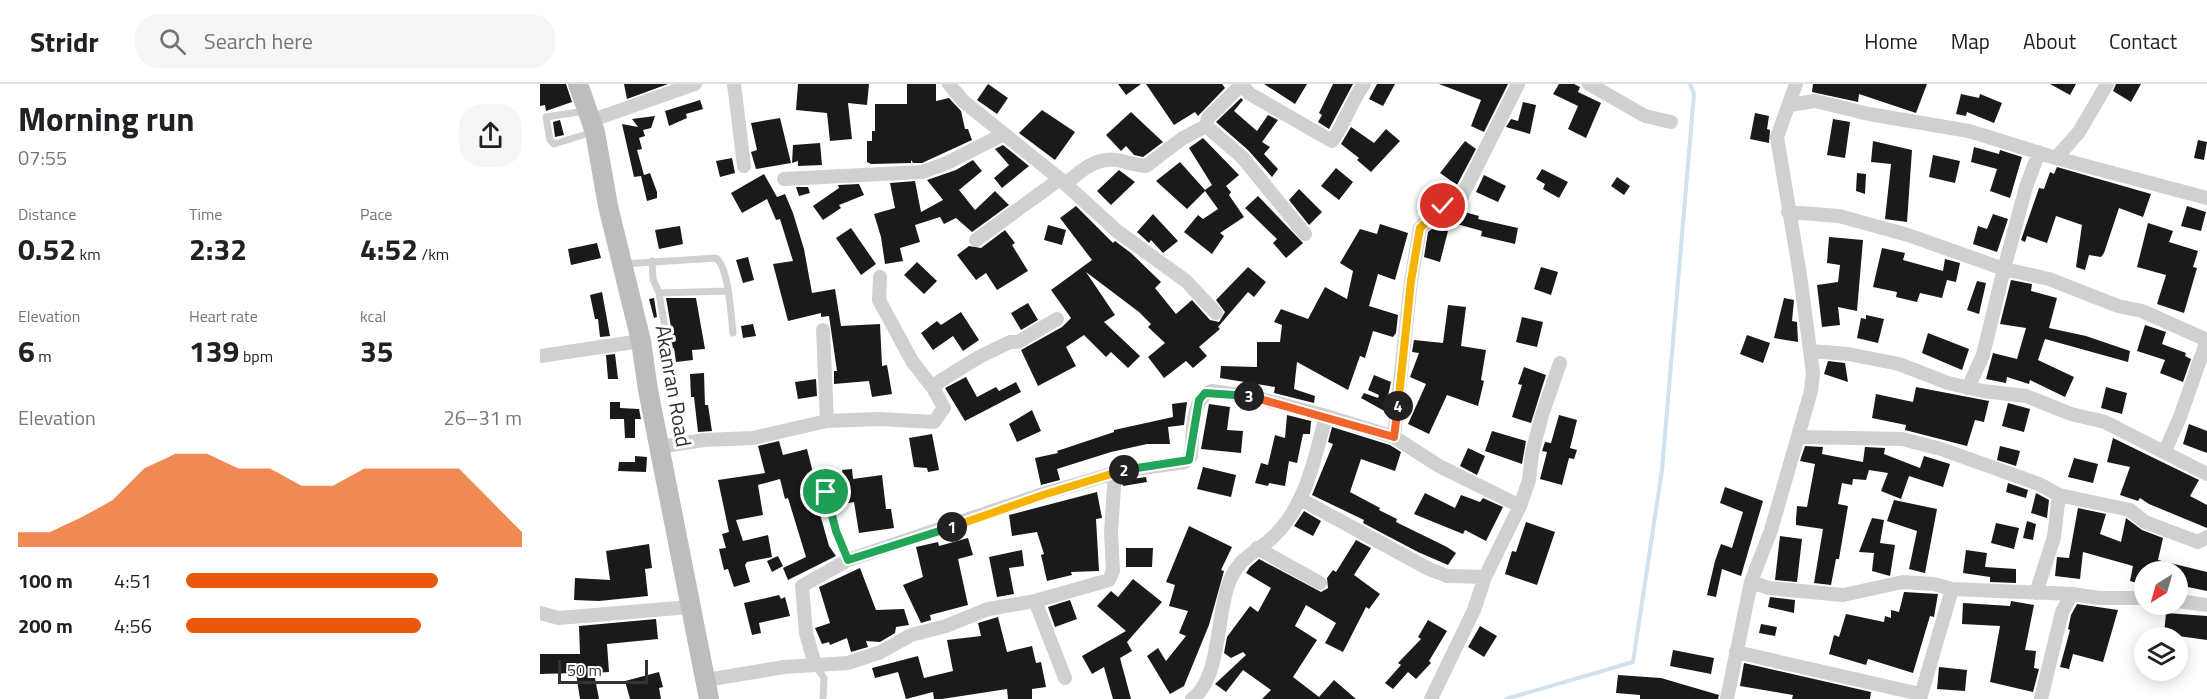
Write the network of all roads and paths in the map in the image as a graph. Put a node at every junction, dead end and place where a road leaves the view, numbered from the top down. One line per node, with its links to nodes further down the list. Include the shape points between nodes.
1 (578, 84): 12 (main road, Akanran Road)
2 (695, 84): 12 (street)
3 (734, 84): 18 (street)
4 (949, 84): 15 (street)
5 (1241, 84): 6 (street, via 1250,94 1332,141 1345,124 1353,99); 14 (street, via 1208,118)
6 (1364, 84)
7 (1518, 84): 44 (street, via 1461,198 1443,206 1420,228)
8 (1590, 84): 13 (street, via 1645,116)
9 (1796, 84): 11 (street)
10 (2105, 85): 17 (street, via 2079,132)
11 (1789, 105): 16 (street, via 1815,101 1969,131); 22 (street, via 1777,137)
12 (591, 121): 12 (lane, via 546,117 545,120 554,144); 26 (main road, Akanran Road)
13 (1671, 122)
14 (1206, 126): 20 (street, via 1146,166 1101,160); 23 (street, via 1242,157)
15 (1002, 135): 19 (street, via 922,172); 20 (street)
16 (2039, 152): 17 (street); 27 (street)
17 (2056, 158): 21 (street)
18 (744, 166)
19 (784, 179)
20 (1062, 182): 24 (street); 31 (street, via 1117,231 1186,281)
21 (2207, 198)
22 (1788, 212): 27 (street, via 1839,216 1908,235); 37 (street)
23 (1305, 234)
24 (976, 240)
25 (652, 261): 26 (lane); 29 (lane, via 716,258 721,262); 30 (lane)
26 (622, 264): 36 (main road, Akanran Road)
27 (2004, 269): 41 (street, via 1983,355); 47 (street, via 2049,279 2118,306 2142,311 2207,340)
28 (880, 277): 40 (street, via 879,300 920,375)
29 (728, 291): 30 (lane); 35 (lane)
30 (658, 293): 33 (lane)
31 (1216, 313)
32 (1057, 319): 40 (street, via 1018,342 979,357)
33 (665, 328)
34 (823, 330): 43 (street)
35 (733, 333)
36 (641, 341): 38 (street); 46 (main road, Akanran Road)
37 (1810, 351): 41 (street, via 1899,364); 45 (street, via 1811,391)
38 (540, 356)
39 (1560, 363): 53 (street, via 1542,415)
40 (933, 388): 43 (street, via 944,408 934,422)
41 (1968, 388): 47 (street, via 2026,396 2070,414 2105,422)
42 (1326, 416): 44 (street); 48 (street, via 1258,398 1212,391 1199,400 1189,460); 52 (street)
43 (827, 421): 46 (street, via 753,438)
44 (1394, 437): 53 (street, via 1439,466)
45 (1800, 437): 51 (street, via 1902,439 1941,449); 58 (street)
46 (659, 447): 67 (main road, Akanran Road)
47 (2165, 451): 49 (street)
48 (1115, 473): 56 (street); 64 (street, via 1113,571 1109,580)
49 (2207, 474)
50 (826, 492): 56 (lane)
51 (2059, 495): 54 (street, via 2130,510 2145,522 2198,542); 61 (street, via 2054,537)
52 (1300, 500): 55 (street, via 1273,538); 57 (street, via 1429,569 1447,576)
53 (1520, 506): 57 (street)
54 (2207, 537)
55 (1257, 548): 59 (street); 75 (street, via 1232,575 1211,670)
56 (848, 560): 70 (street, via 802,586 806,633)
57 (1485, 576): 76 (street, via 1474,610)
58 (1751, 582): 60 (street, via 1769,588 1843,595 1903,582); 69 (street)
59 (1320, 583)
60 (1952, 589): 61 (street); 73 (street)
61 (2036, 593): 62 (street)
62 (2072, 594): 63 (street); 78 (street, via 2062,612)
63 (2134, 598)
64 (1035, 601): 70 (street, via 988,609 911,635 881,652 848,663); 71 (street)
65 (2188, 602): 66 (street)
66 (2207, 605)
67 (690, 607): 68 (street, via 559,618); 72 (main road, Akanran Road)
68 (540, 613)
69 (1736, 652): 73 (street, via 1785,661); 77 (street)
70 (815, 665): 72 (street, via 784,667); 74 (lane, via 824,678)
71 (1065, 678)
72 (708, 690)
73 (1912, 696)
74 (823, 699)
75 (1192, 699)
76 (1431, 699)
77 (1728, 699)
78 (2041, 699)

